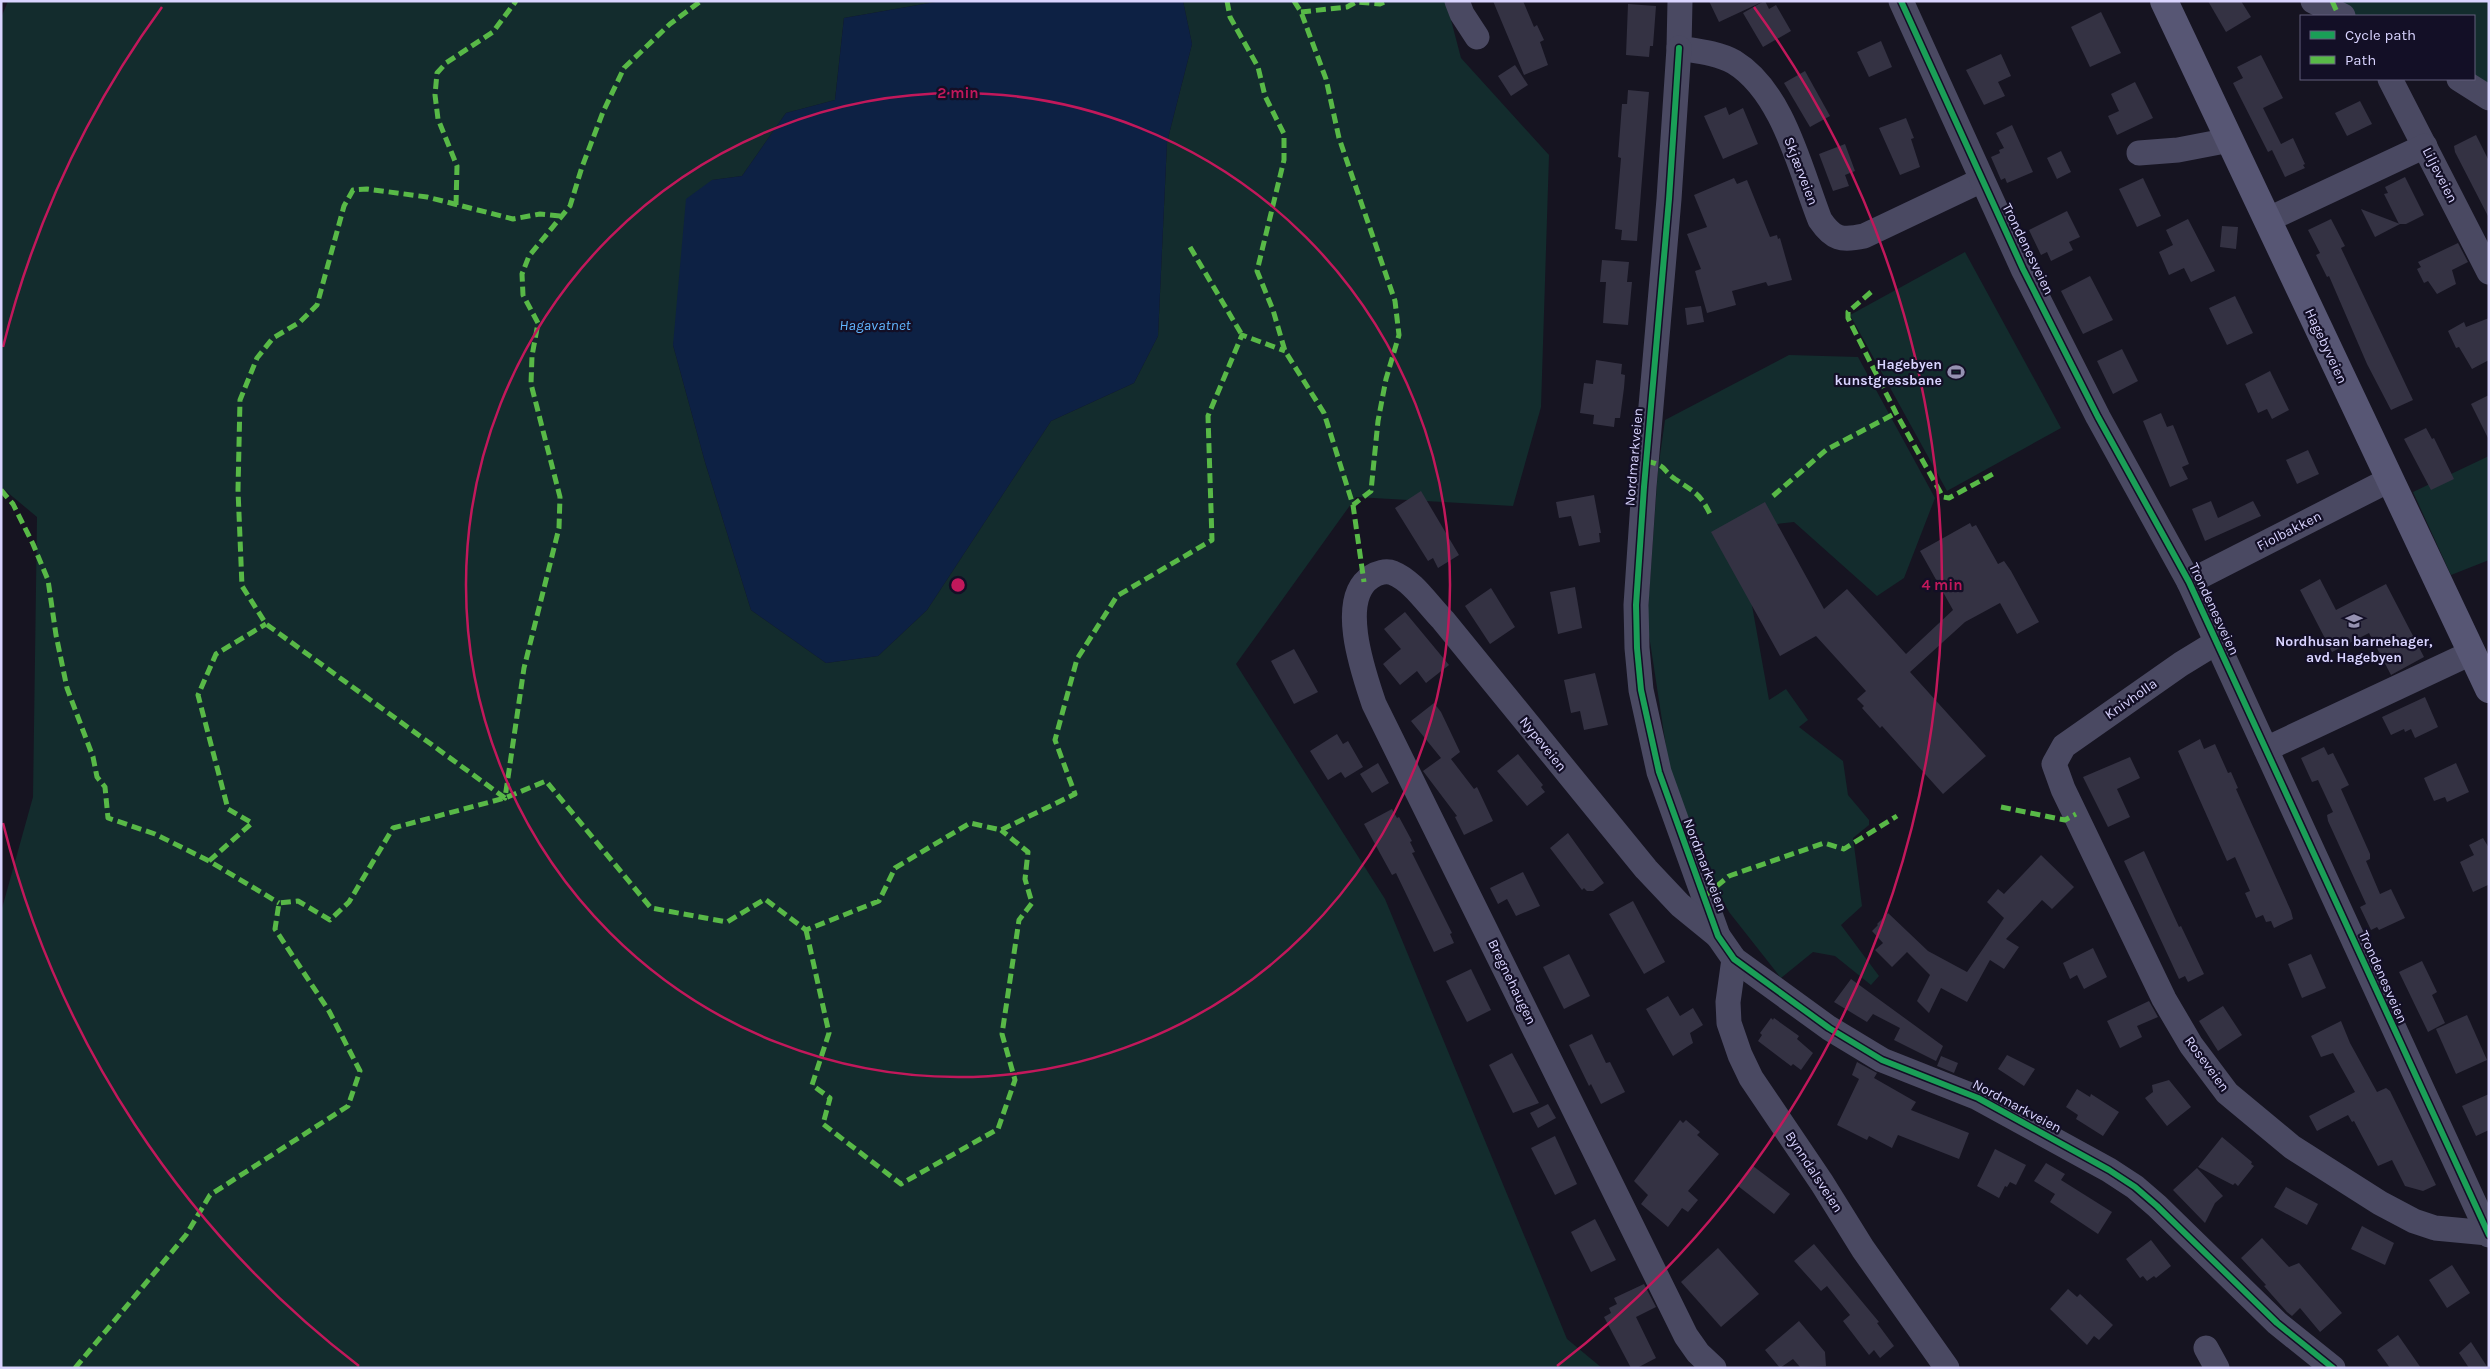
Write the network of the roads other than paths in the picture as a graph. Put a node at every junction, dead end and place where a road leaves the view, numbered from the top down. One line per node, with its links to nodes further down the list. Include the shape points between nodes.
1 (1457, 1): 7 (street)
2 (1680, 1): 8 (street)
3 (1901, 1): 15 (street, Trondenesveien)
4 (2164, 1): 12 (main road, Hagebyveien)
5 (2313, 1): 6 (street)
6 (2341, 15)
7 (1477, 37)
8 (1679, 48): 15 (street, Skjærveien, via 1733,62 1765,88 1820,220 1836,237 1848,240 1864,236); 26 (street, Nordmarkveien, via 1640,549 1637,648 1641,690 1660,772)
9 (2391, 80): 13 (street, Liljeveien)
10 (2461, 80): 11 (street)
11 (2489, 98)
12 (2230, 140): 14 (street, via 2178,150); 16 (main road, Hagebyveien)
13 (2425, 146): 16 (street); 17 (street, Liljeveien)
14 (2139, 153)
15 (1982, 180): 20 (street, Trondenesveien, via 2098,417)
16 (2267, 220): 18 (main road, Hagebyveien)
17 (2489, 272)
18 (2389, 480): 20 (street, Fiolbakken); 22 (main road, Hagebyveien)
19 (1364, 582): 26 (street, Nypeveien, via 1381,572 1391,572 1407,581 1443,620 1646,869 1680,906); 29 (street, Bregnehaugen, via 1354,611 1358,649 1374,704 1686,1336)
20 (2189, 582): 21 (street, Trondenesveien)
21 (2217, 642): 24 (street, Trondenesveien); 25 (street, Knivholla, via 2064,746)
22 (2471, 653): 23 (main road, Hagebyveien); 24 (street)
23 (2489, 689)
24 (2266, 749): 28 (street, Trondenesveien)
25 (2054, 764): 28 (street, Roseveien, via 2164,999 2191,1045 2227,1093 2292,1147 2380,1203 2435,1228)
26 (1718, 936): 27 (street, Nordmarkveien)
27 (1734, 959): 30 (street, Bynndalsveien, via 1728,1002 1729,1023 1751,1078 1863,1249); 31 (street, Nordmarkveien, via 1829,1028 1882,1060 1978,1098 2135,1187 2277,1323)
28 (2488, 1234)
29 (1714, 1368)
30 (1947, 1368)
31 (2333, 1368)

